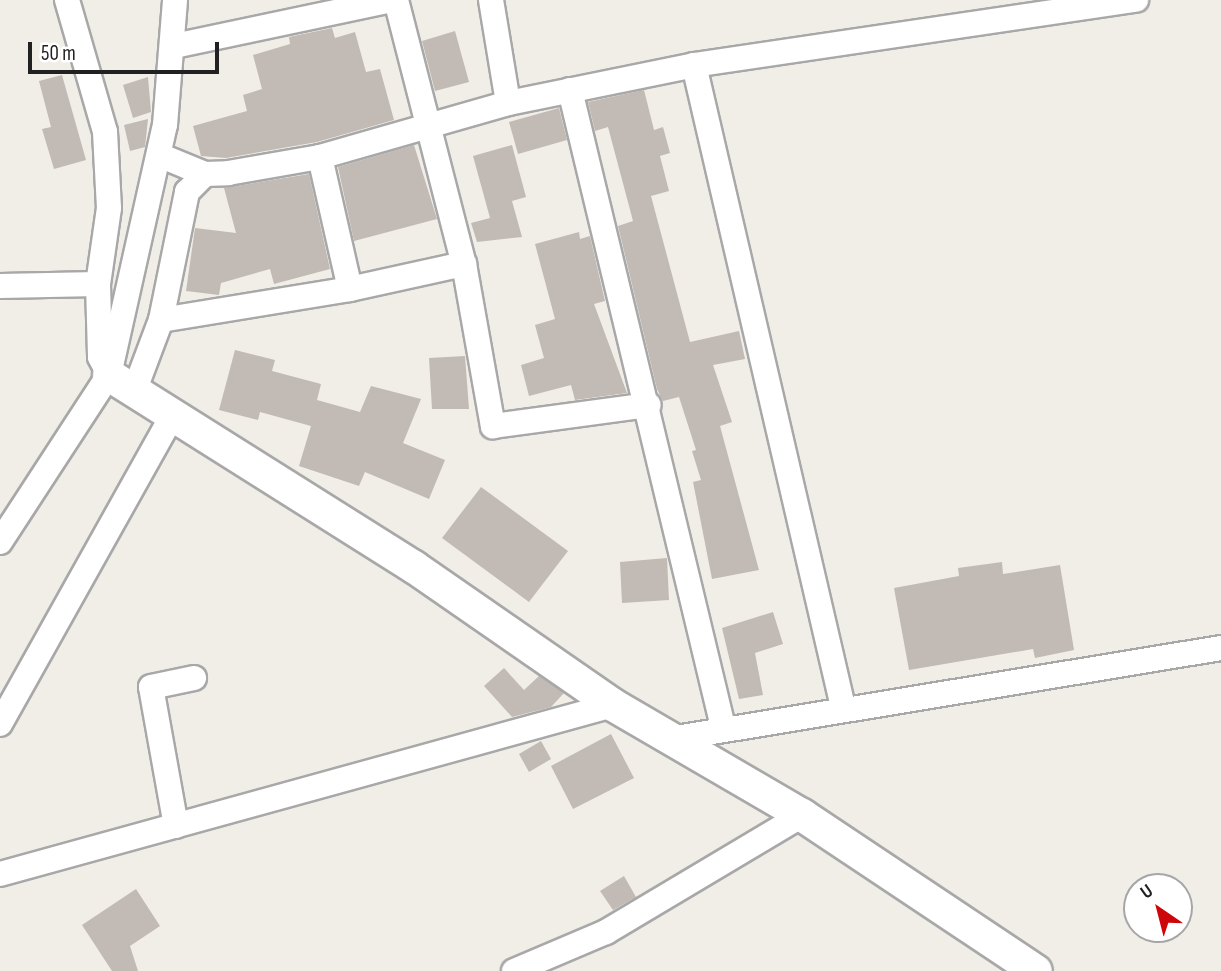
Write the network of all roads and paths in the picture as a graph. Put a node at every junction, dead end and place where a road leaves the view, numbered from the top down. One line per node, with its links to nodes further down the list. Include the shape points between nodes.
1 (67, 0): 15 (street, via 105,132 109,170)
2 (174, 0): 6 (street)
3 (394, 0): 6 (street); 10 (street)
4 (491, 0): 9 (street)
5 (1136, 0): 7 (street)
6 (174, 46): 11 (street)
7 (694, 65): 8 (street); 26 (street)
8 (570, 90): 9 (street); 20 (street)
9 (508, 103): 10 (street)
10 (426, 125): 12 (street); 14 (street)
11 (159, 155): 13 (street); 19 (street)
12 (320, 158): 13 (street); 17 (street)
13 (205, 174): 18 (street, via 187,192)
14 (464, 264): 17 (street); 20 (street, via 493,426)
15 (98, 284): 16 (street); 19 (street, via 100,357)
16 (0, 286)
17 (350, 289): 18 (street)
18 (161, 320): 19 (street)
19 (122, 382): 21 (street); 22 (street)
20 (649, 405): 28 (street)
21 (173, 414): 25 (street, via 414,567); 27 (street)
22 (0, 542)
23 (1221, 648): 26 (street)
24 (194, 678): 31 (street, via 151,687)
25 (613, 705): 29 (street); 31 (street)
26 (843, 707): 28 (street)
27 (0, 724)
28 (723, 727): 29 (street)
29 (670, 739): 30 (street)
30 (802, 815): 33 (street, via 606,932); 34 (street)
31 (176, 826): 32 (street)
32 (0, 874)
33 (514, 971)
34 (1036, 971)

